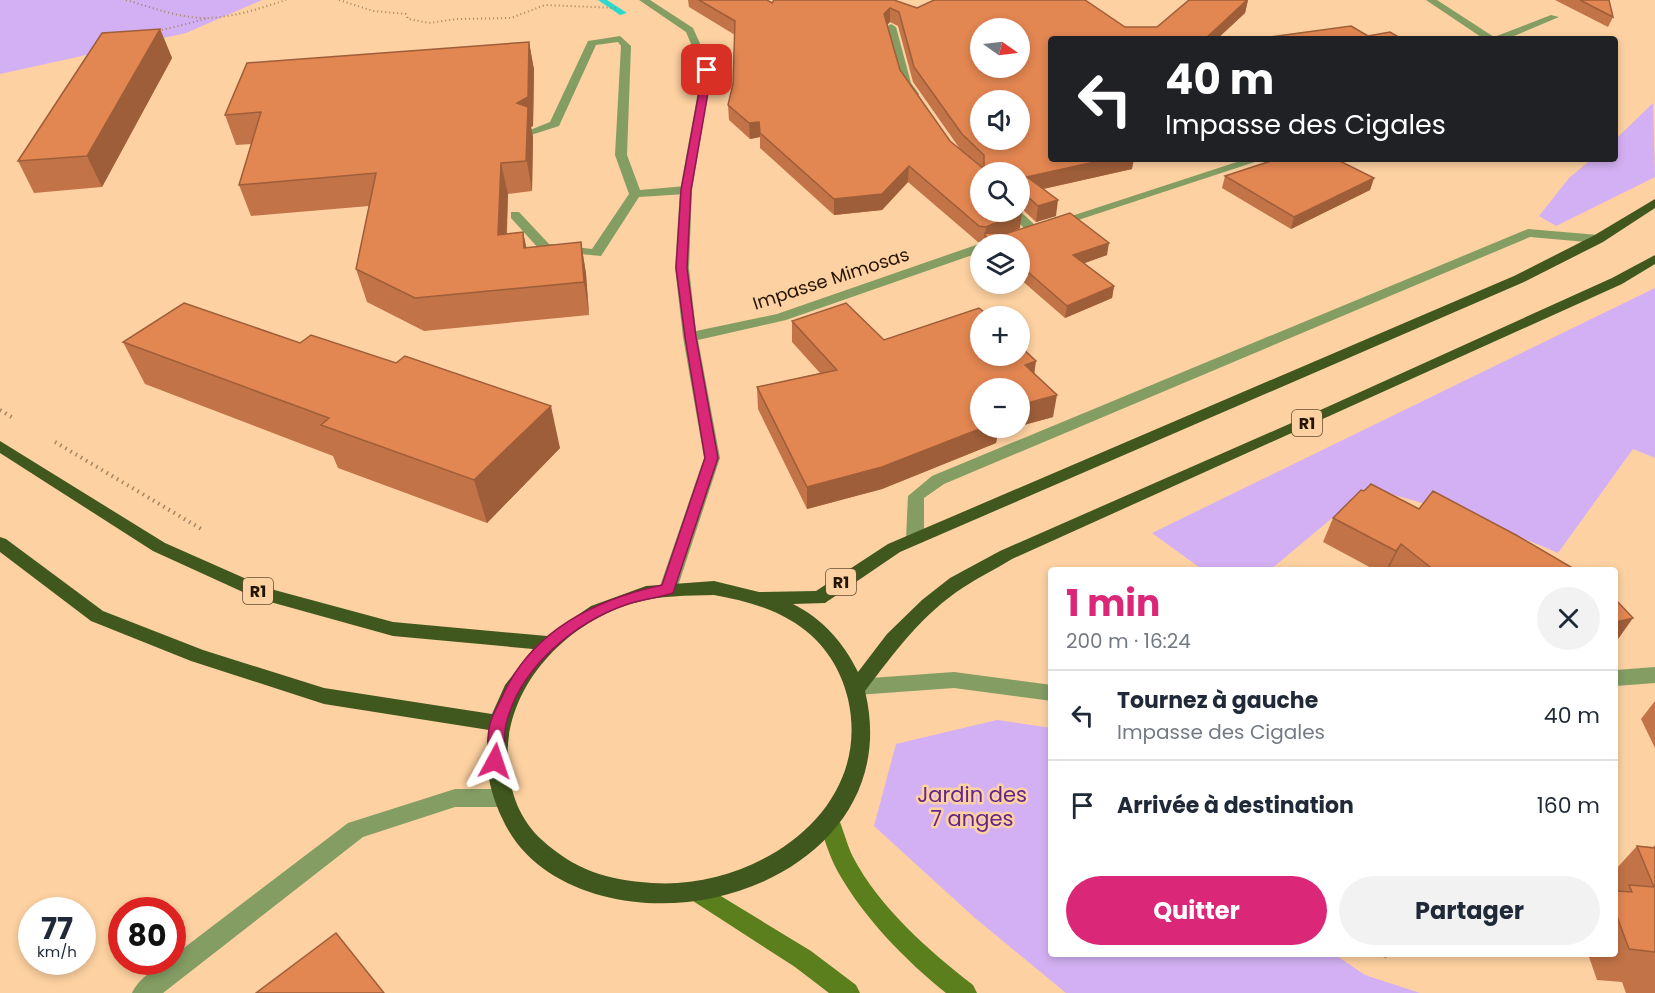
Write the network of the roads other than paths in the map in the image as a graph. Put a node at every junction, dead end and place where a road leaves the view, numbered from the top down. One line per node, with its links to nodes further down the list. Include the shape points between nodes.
1 (644, 0): 10 (street, via 690,30 707,70)
2 (1431, 0): 5 (street)
3 (1554, 17): 6 (street)
4 (891, 27): 7 (street, via 906,83)
5 (1486, 36)
6 (1506, 36)
7 (918, 101)
8 (531, 132): 11 (street, via 555,124 592,43 620,39 626,46 621,155)
9 (1249, 162): 14 (street, via 1028,232)
10 (686, 190): 11 (street); 18 (street, via 682,268)
11 (635, 194): 13 (street, via 596,253 545,247)
12 (1655, 203): 15 (highway, R1)
13 (515, 215)
14 (1021, 222)
15 (1598, 239): 20 (highway, R1, via 1519,279); 20 (street, via 1528,233 938,480 916,496)
16 (970, 252): 18 (street, Impasse Mimosas, via 781,317)
17 (1655, 259): 27 (highway, R1, via 1310,422 1006,555 956,583 928,605 894,639)
18 (690, 337): 22 (street, via 712,458)
19 (0, 446): 24 (highway, R1, via 159,547 262,593 393,629)
20 (915, 538): 23 (highway, R1, via 877,558 819,598)
21 (0, 543): 29 (highway, via 97,616 198,656 324,696)
22 (668, 589): 23 (highway, via 714,588); 24 (highway, via 625,599 584,617)
23 (759, 597): 27 (highway, via 801,617 836,648)
24 (548, 643): 29 (highway, via 517,680)
25 (1655, 675): 26 (street)
26 (1618, 678)
27 (857, 687): 28 (street, via 954,680); 31 (highway, via 864,730 855,776)
28 (1048, 692)
29 (498, 723): 30 (highway, via 495,761)
30 (502, 798): 32 (highway, via 528,843 575,877 635,895); 33 (street, via 455,798 356,830)
31 (829, 820): 32 (highway, via 795,852 750,878); 35 (main road, via 845,863 866,896 943,977)
32 (701, 894): 34 (main road, via 803,959)
33 (144, 993)
34 (848, 993)
35 (965, 993)

